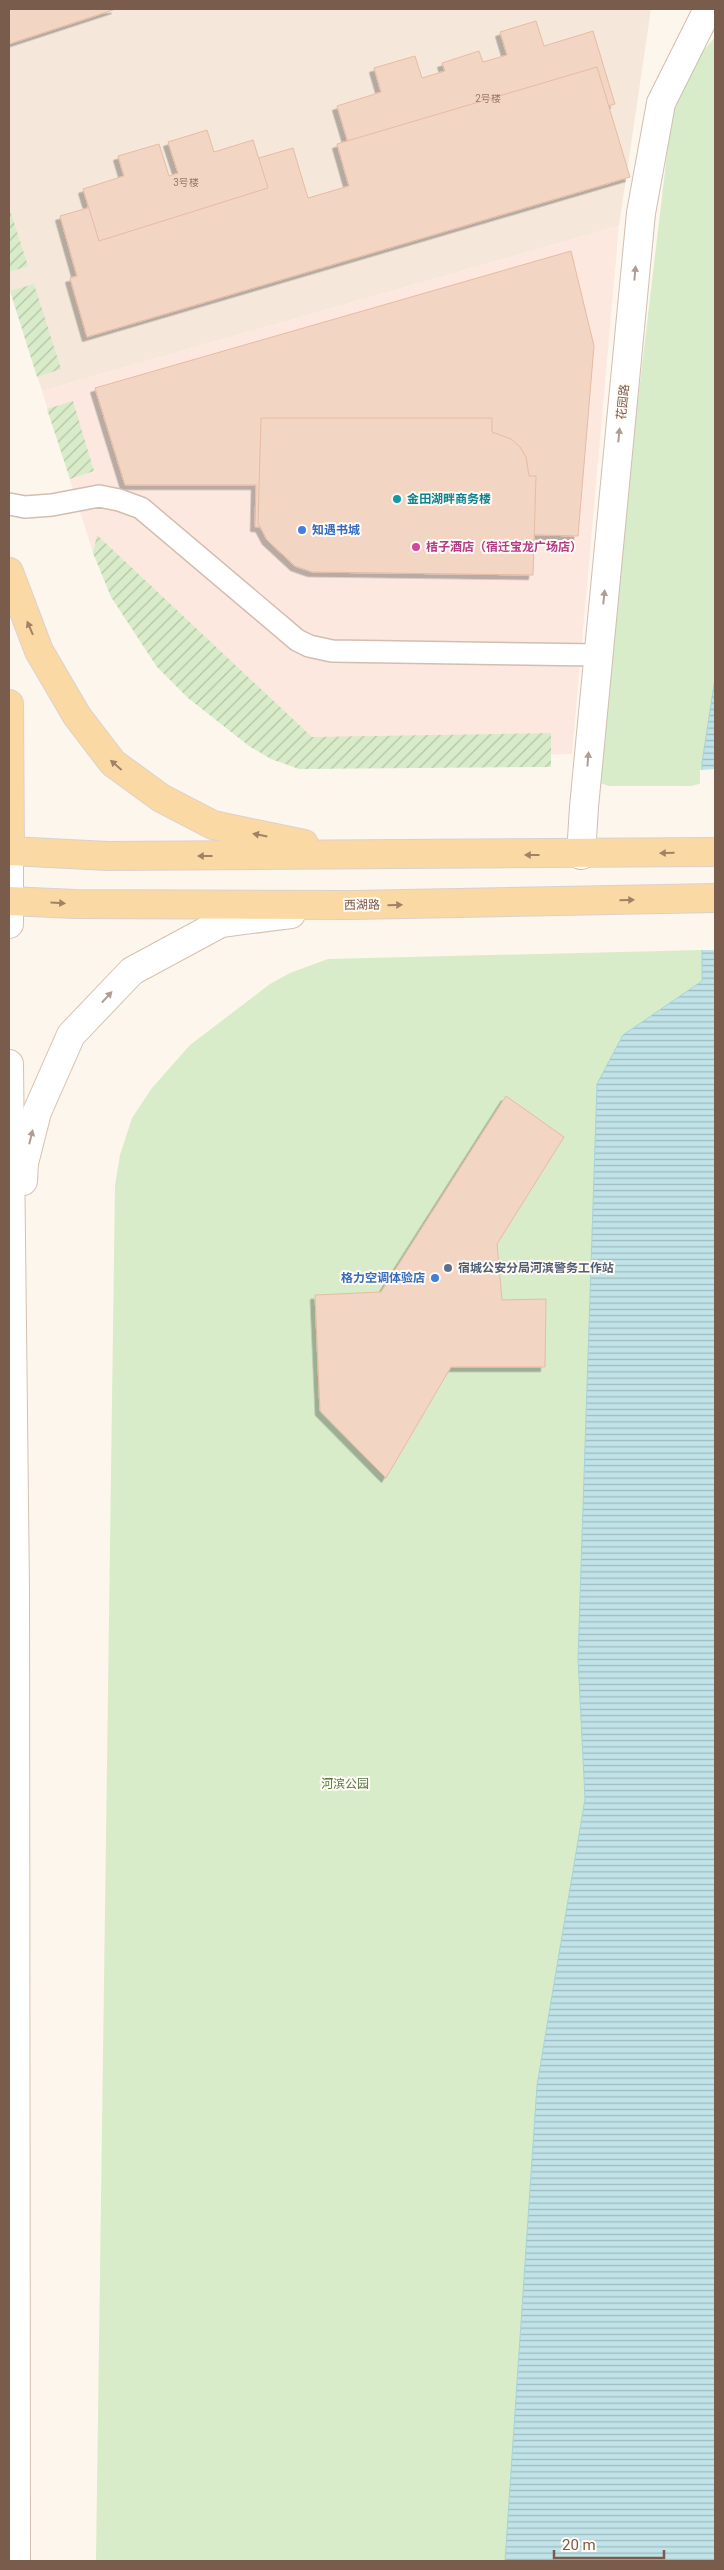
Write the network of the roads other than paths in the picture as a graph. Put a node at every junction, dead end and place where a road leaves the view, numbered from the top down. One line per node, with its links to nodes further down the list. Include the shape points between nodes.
1 (708, 9): 4 (main road, 花园路, one-way to 1, via 641,214 661,103)
2 (9, 504): 4 (lane, via 25,507 52,505 99,496 141,508 309,646 332,651)
3 (9, 572): 8 (main road, one-way to 3, via 213,825 161,798 113,763 76,716 39,651)
4 (598, 654): 9 (main road, 花园路, one-way to 4)
5 (9, 704): 6 (main road)
6 (9, 850): 8 (main road, one-way to 6, via 84,856); 11 (main road)
7 (715, 852): 9 (main road, one-way to 9)
8 (359, 855): 9 (main road, one-way to 8)
9 (581, 855)
10 (715, 898): 12 (main road, 西湖路, one-way to 10)
11 (9, 901): 12 (main road, 西湖路, one-way to 12); 13 (main road)
12 (353, 905): 15 (main road, one-way to 12, via 24,1162 37,1112 71,1035 132,971 222,923)
13 (9, 924)
14 (9, 1064): 15 (main road)
15 (12, 1324): 16 (main road)
16 (16, 2561)

